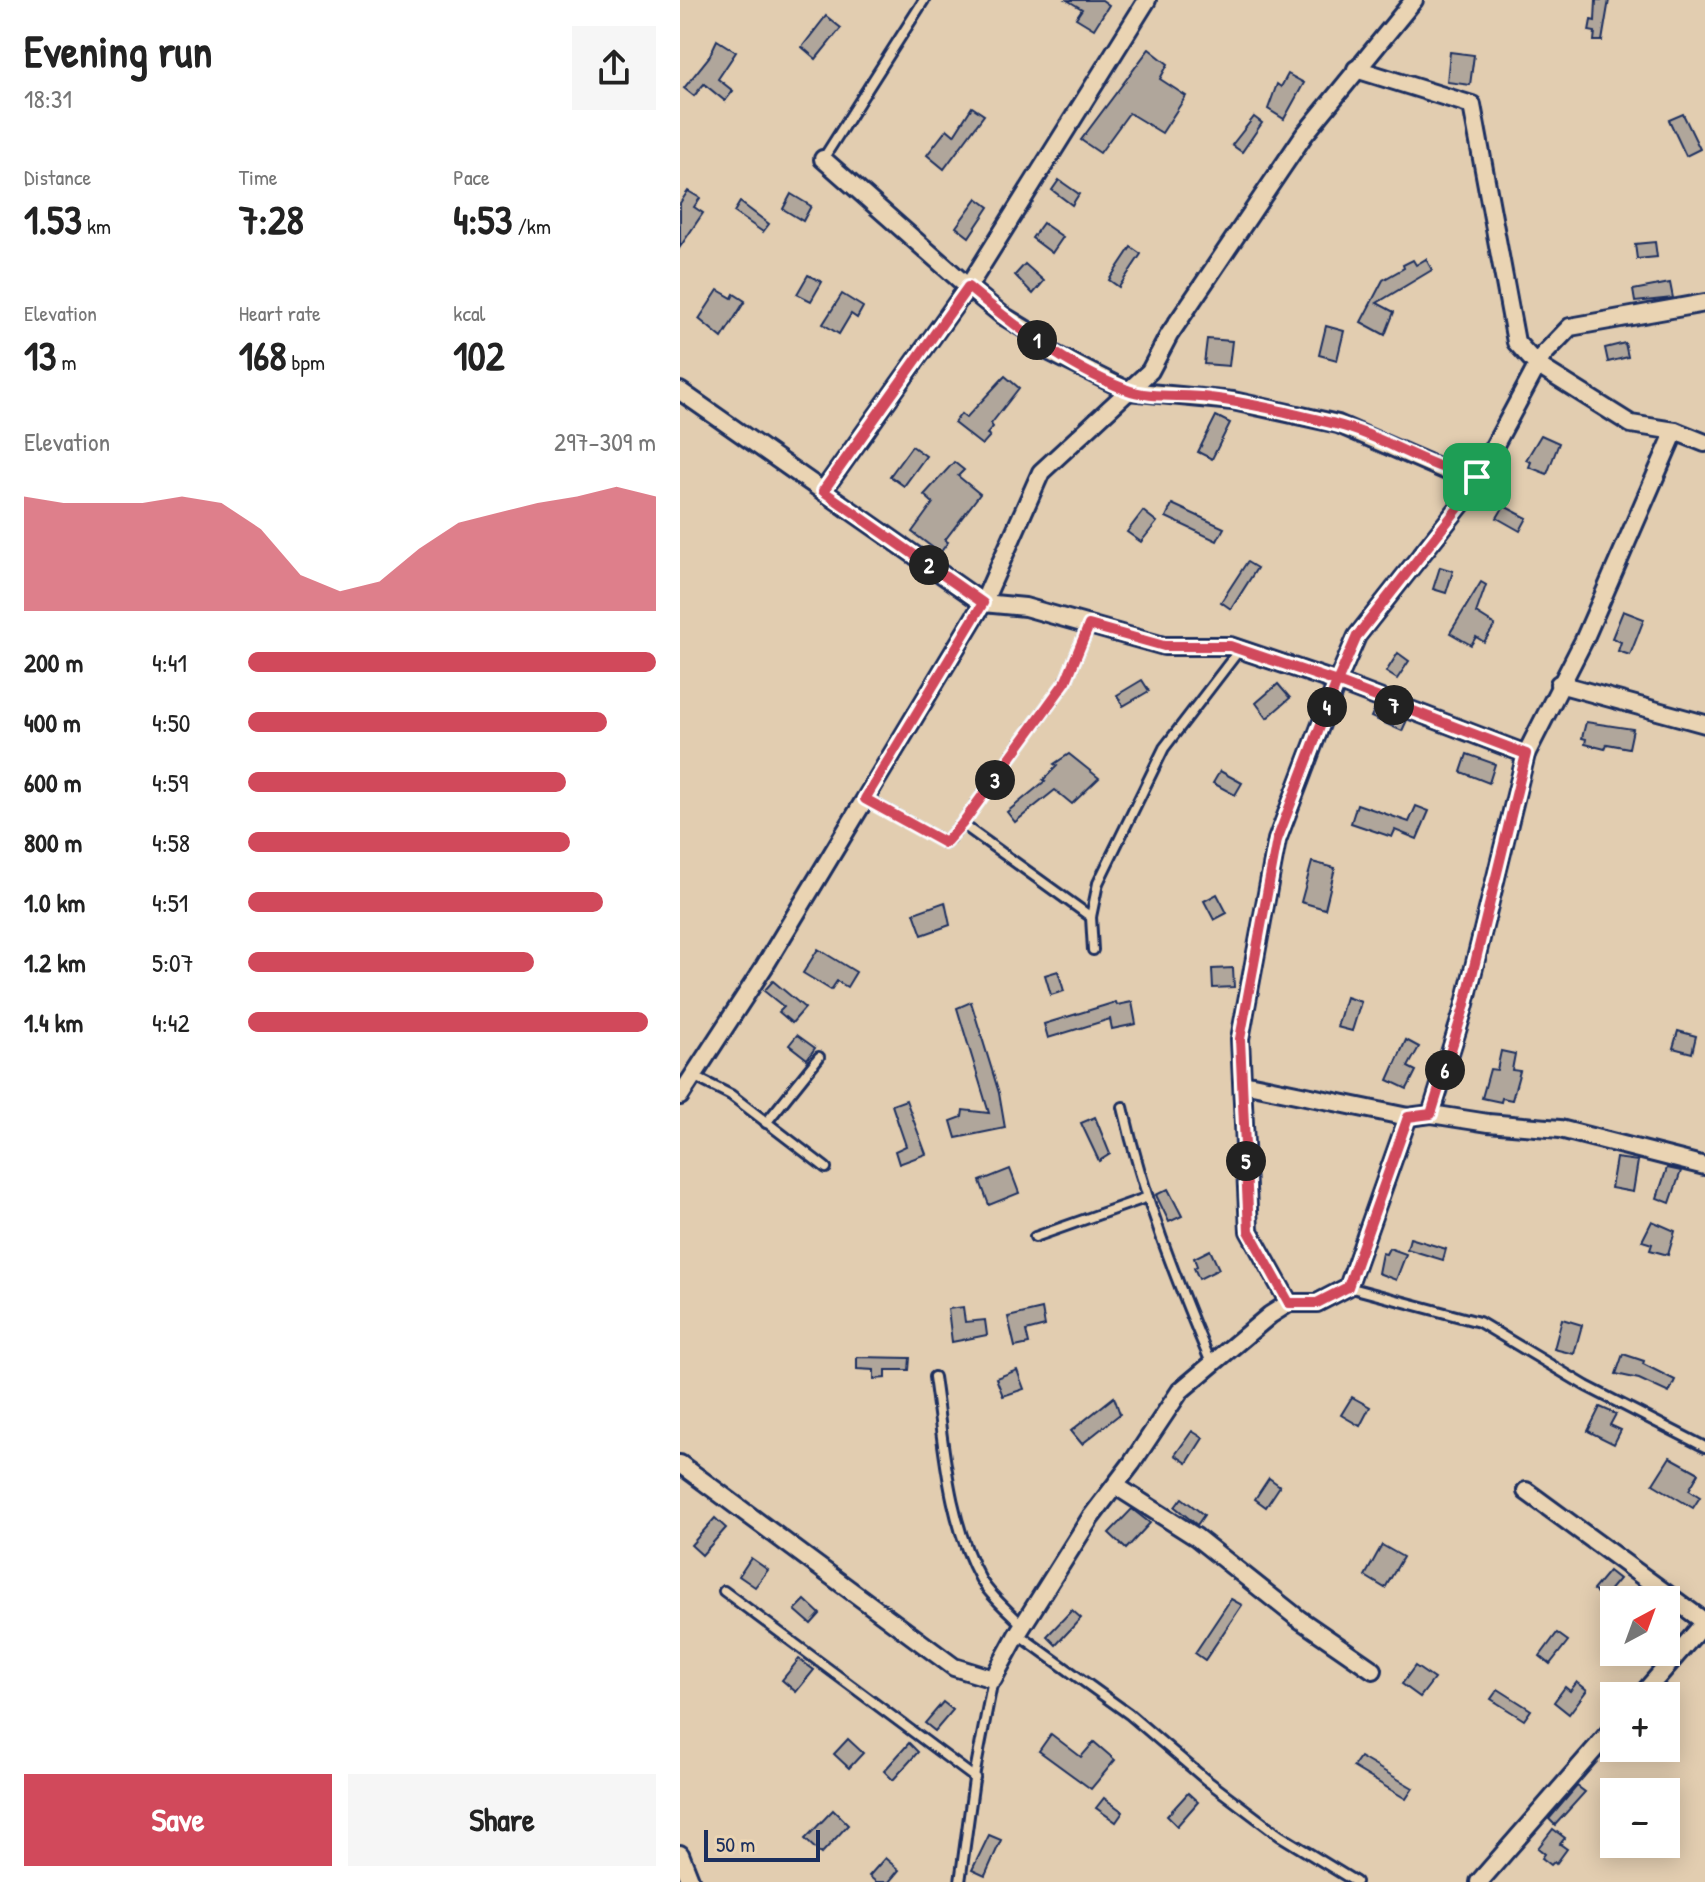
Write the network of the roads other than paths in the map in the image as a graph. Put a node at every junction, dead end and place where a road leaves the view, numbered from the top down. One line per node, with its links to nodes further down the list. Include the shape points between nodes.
1 (924, 0): 5 (lane)
2 (1147, 0): 6 (street)
3 (1414, 0): 4 (street)
4 (1356, 69): 8 (street, via 1472,105 1516,342); 10 (street, via 1304,135 1150,371)
5 (823, 159): 6 (street)
6 (968, 287): 10 (street, via 1050,352); 14 (street)
7 (1705, 303): 8 (street, via 1570,327)
8 (1537, 365): 11 (street, via 1631,424); 13 (street)
9 (680, 391): 14 (street)
10 (1128, 391): 13 (street, via 1233,401 1338,424 1449,472); 15 (street, via 1041,472)
11 (1675, 431): 12 (street); 19 (street, via 1584,640)
12 (1705, 443)
13 (1477, 477): 18 (street, via 1467,497 1357,636)
14 (823, 491): 15 (street)
15 (983, 603): 16 (street, via 1025,607); 22 (street)
16 (1089, 625): 17 (street, via 1164,646); 23 (lane, via 1066,681)
17 (1240, 649): 18 (street); 24 (lane, via 1164,748 1098,883)
18 (1337, 682): 21 (street); 28 (street, via 1277,840 1240,1039)
19 (1559, 684): 20 (street); 21 (street)
20 (1705, 724)
21 (1526, 754): 31 (street, via 1464,1008)
22 (865, 799): 23 (lane, via 945,843); 27 (street)
23 (962, 824): 24 (lane)
24 (1091, 917): 25 (lane)
25 (1093, 950)
26 (819, 1057): 33 (lane)
27 (693, 1076): 29 (street); 33 (lane, via 731,1095)
28 (1243, 1083): 32 (street); 39 (street, via 1249,1231)
29 (680, 1096)
30 (1123, 1107): 36 (lane)
31 (1431, 1114): 32 (street); 34 (street, via 1560,1129)
32 (1408, 1117): 38 (street)
33 (766, 1123): 35 (lane)
34 (1705, 1166)
35 (826, 1168)
36 (1148, 1197): 37 (lane); 40 (lane)
37 (1035, 1237)
38 (1348, 1287): 39 (street, via 1317,1303); 42 (lane, via 1479,1322 1586,1386)
39 (1289, 1303): 40 (street)
40 (1211, 1363): 44 (street, via 1180,1391)
41 (934, 1377): 48 (lane, via 952,1498 966,1546 982,1582)
42 (1705, 1447)
43 (680, 1464): 50 (street, via 954,1667)
44 (1116, 1486): 48 (street); 49 (street, via 1196,1537)
45 (1526, 1491): 47 (street)
46 (724, 1591): 53 (lane)
47 (1705, 1622): 51 (street)
48 (1020, 1630): 50 (street); 57 (lane, via 1279,1835)
49 (1373, 1670)
50 (993, 1679): 53 (lane)
51 (1653, 1682)
52 (1600, 1743): 58 (street)
53 (975, 1778): 56 (lane)
54 (680, 1854): 55 (street)
55 (691, 1882)
56 (960, 1882)
57 (1356, 1882)
58 (1479, 1882)

